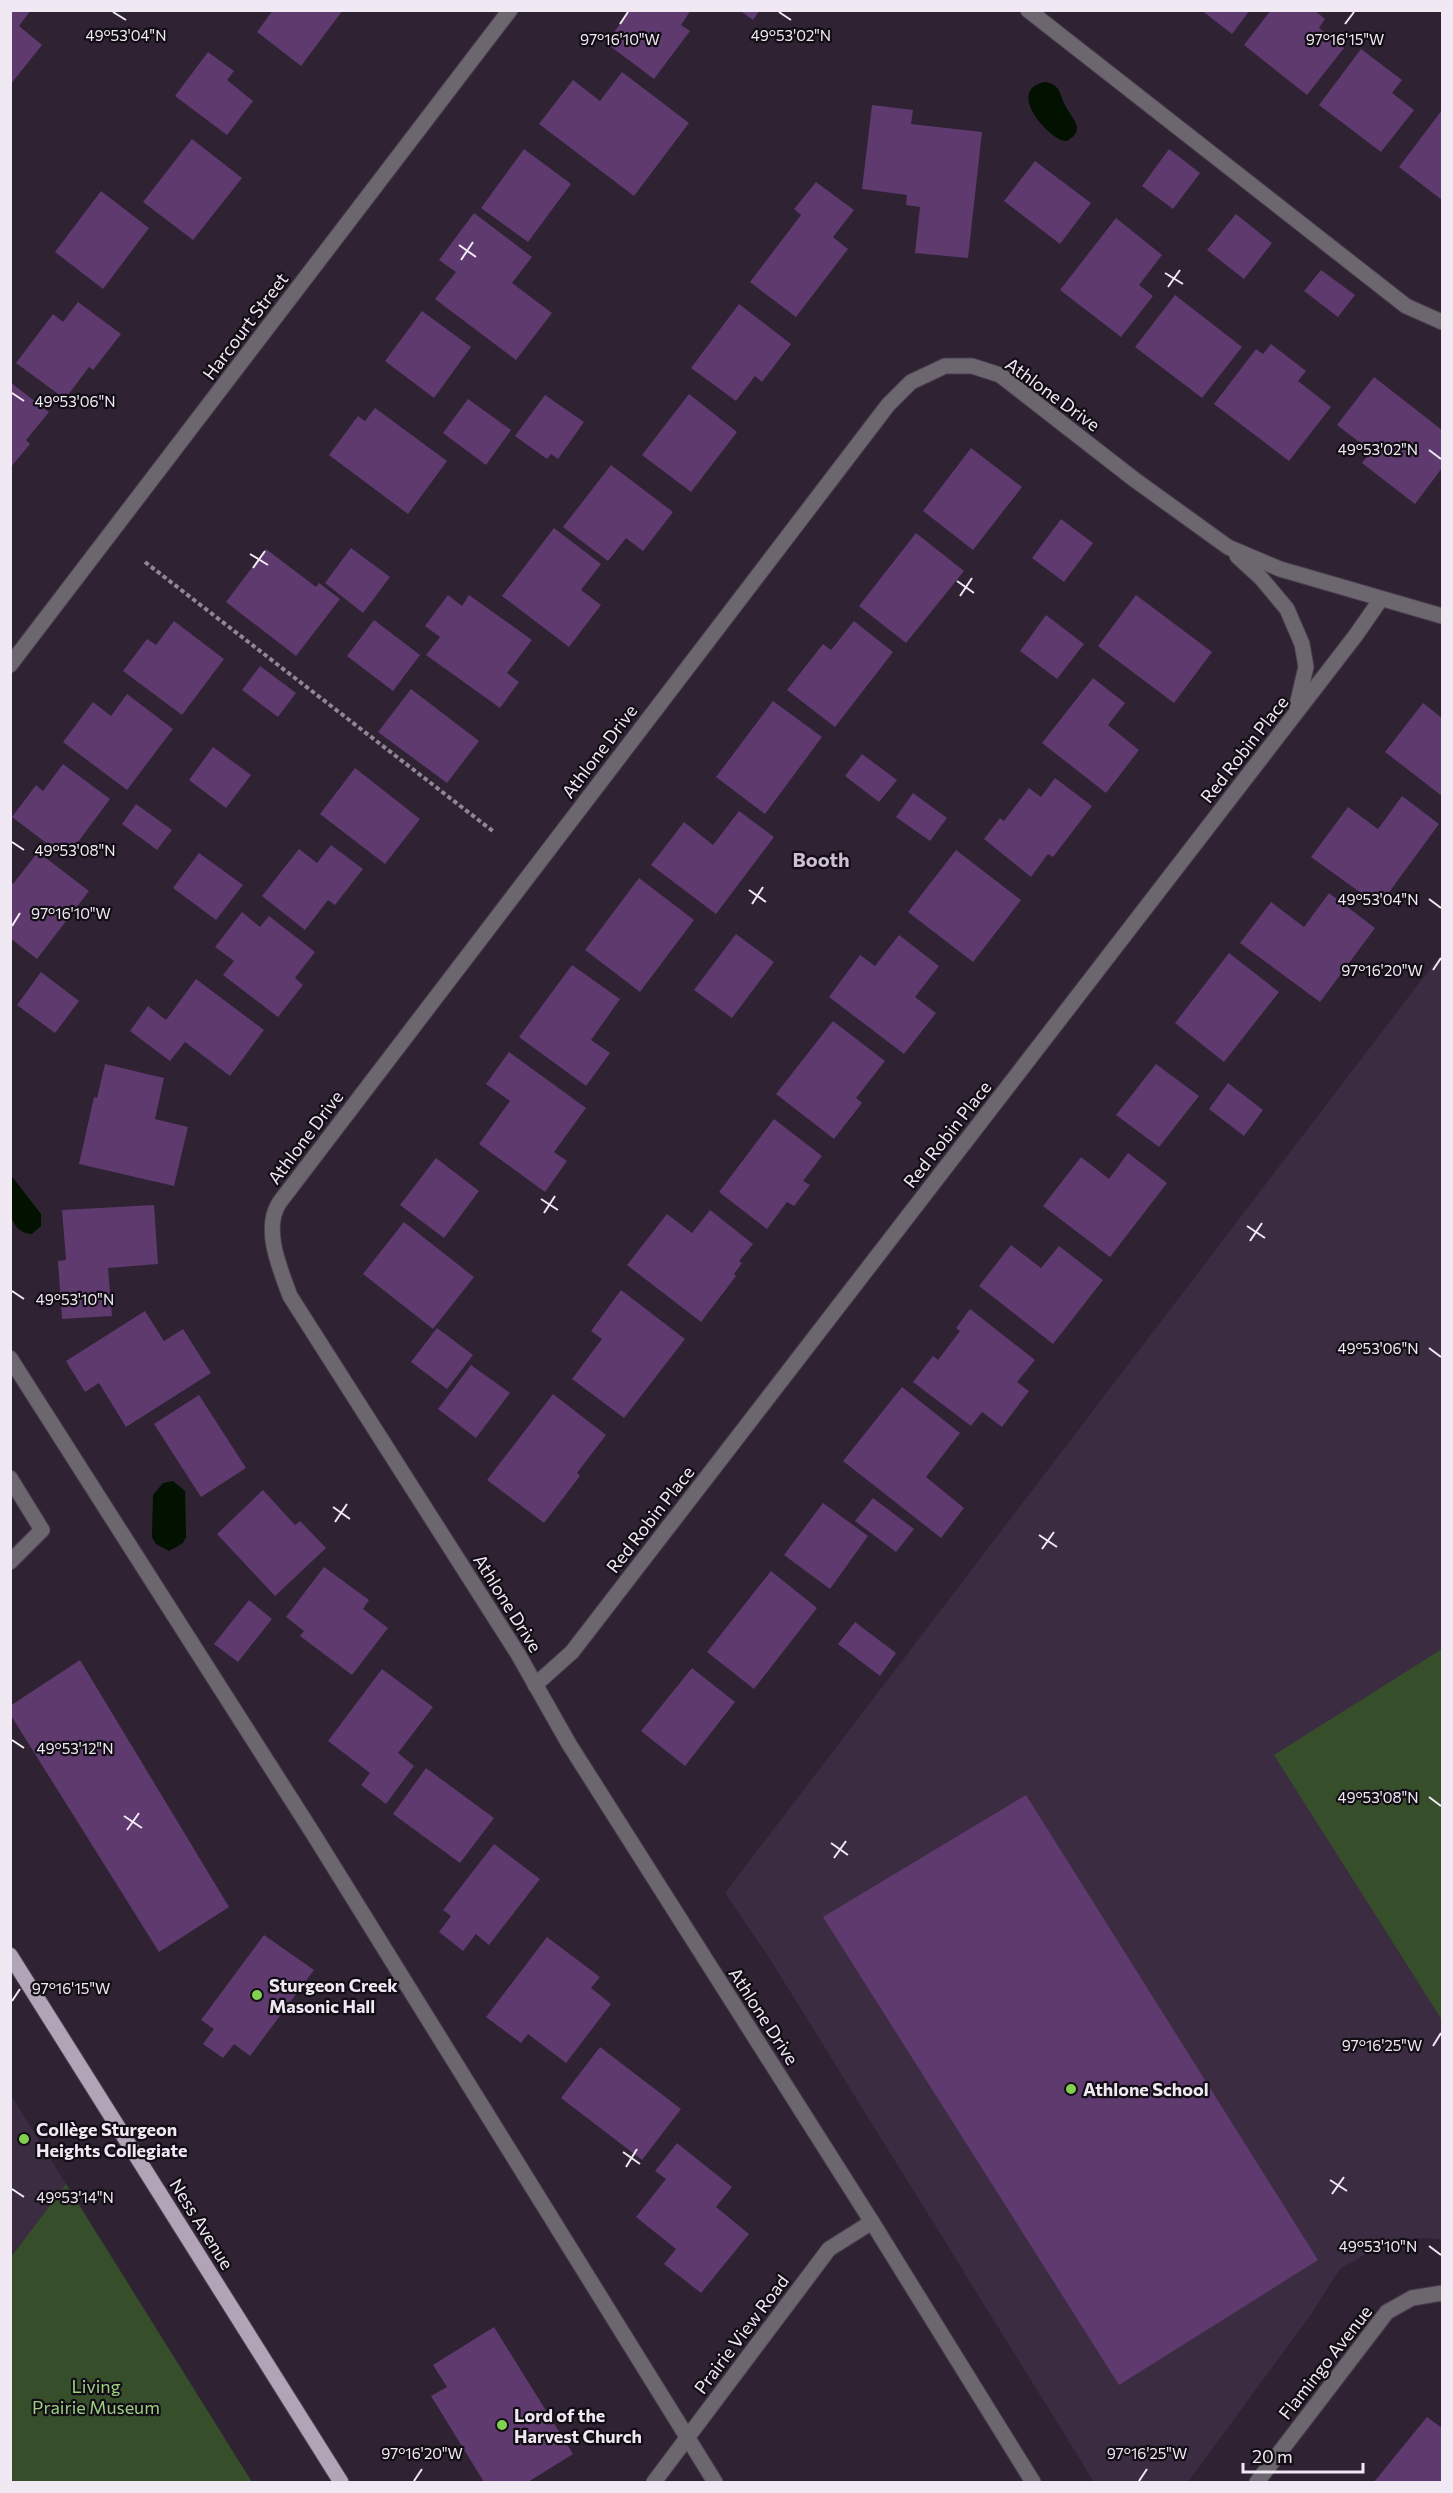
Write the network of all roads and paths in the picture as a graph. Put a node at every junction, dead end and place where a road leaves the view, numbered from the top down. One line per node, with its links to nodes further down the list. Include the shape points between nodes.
1 (510, 10): 8 (street, Harcourt Street)
2 (1028, 10): 3 (street, via 1406,306)
3 (1443, 322)
4 (1228, 547): 6 (street, Athlone Drive, via 1280,569); 9 (street, Athlone Drive, via 1287,609 1302,644 1306,667); 14 (street, Athlone Drive, via 1000,375 972,366 945,366 911,382 888,405 277,1206 272,1227 291,1296)
5 (145, 562): 10 (path)
6 (1381, 599): 7 (street, Athlone Drive); 9 (street, Red Robin Place)
7 (1443, 616)
8 (10, 665)
9 (1293, 717): 14 (street, Red Robin Place, via 572,1652)
10 (494, 832)
11 (10, 1358): 18 (street, via 314,1835)
12 (10, 1478): 13 (street, via 42,1530)
13 (10, 1562)
14 (535, 1685): 16 (street, Athlone Drive, via 581,1764)
15 (10, 1955): 19 (main road, Ness Avenue)
16 (872, 2222): 18 (street, Prairie View Road, via 829,2249); 22 (street, Athlone Drive)
17 (1443, 2293): 23 (street, Flamingo Avenue, via 1412,2298 1388,2312)
18 (687, 2438): 20 (street, Prairie View Road); 21 (street)
19 (341, 2482)
20 (654, 2482)
21 (715, 2482)
22 (1033, 2482)
23 (1257, 2482)

